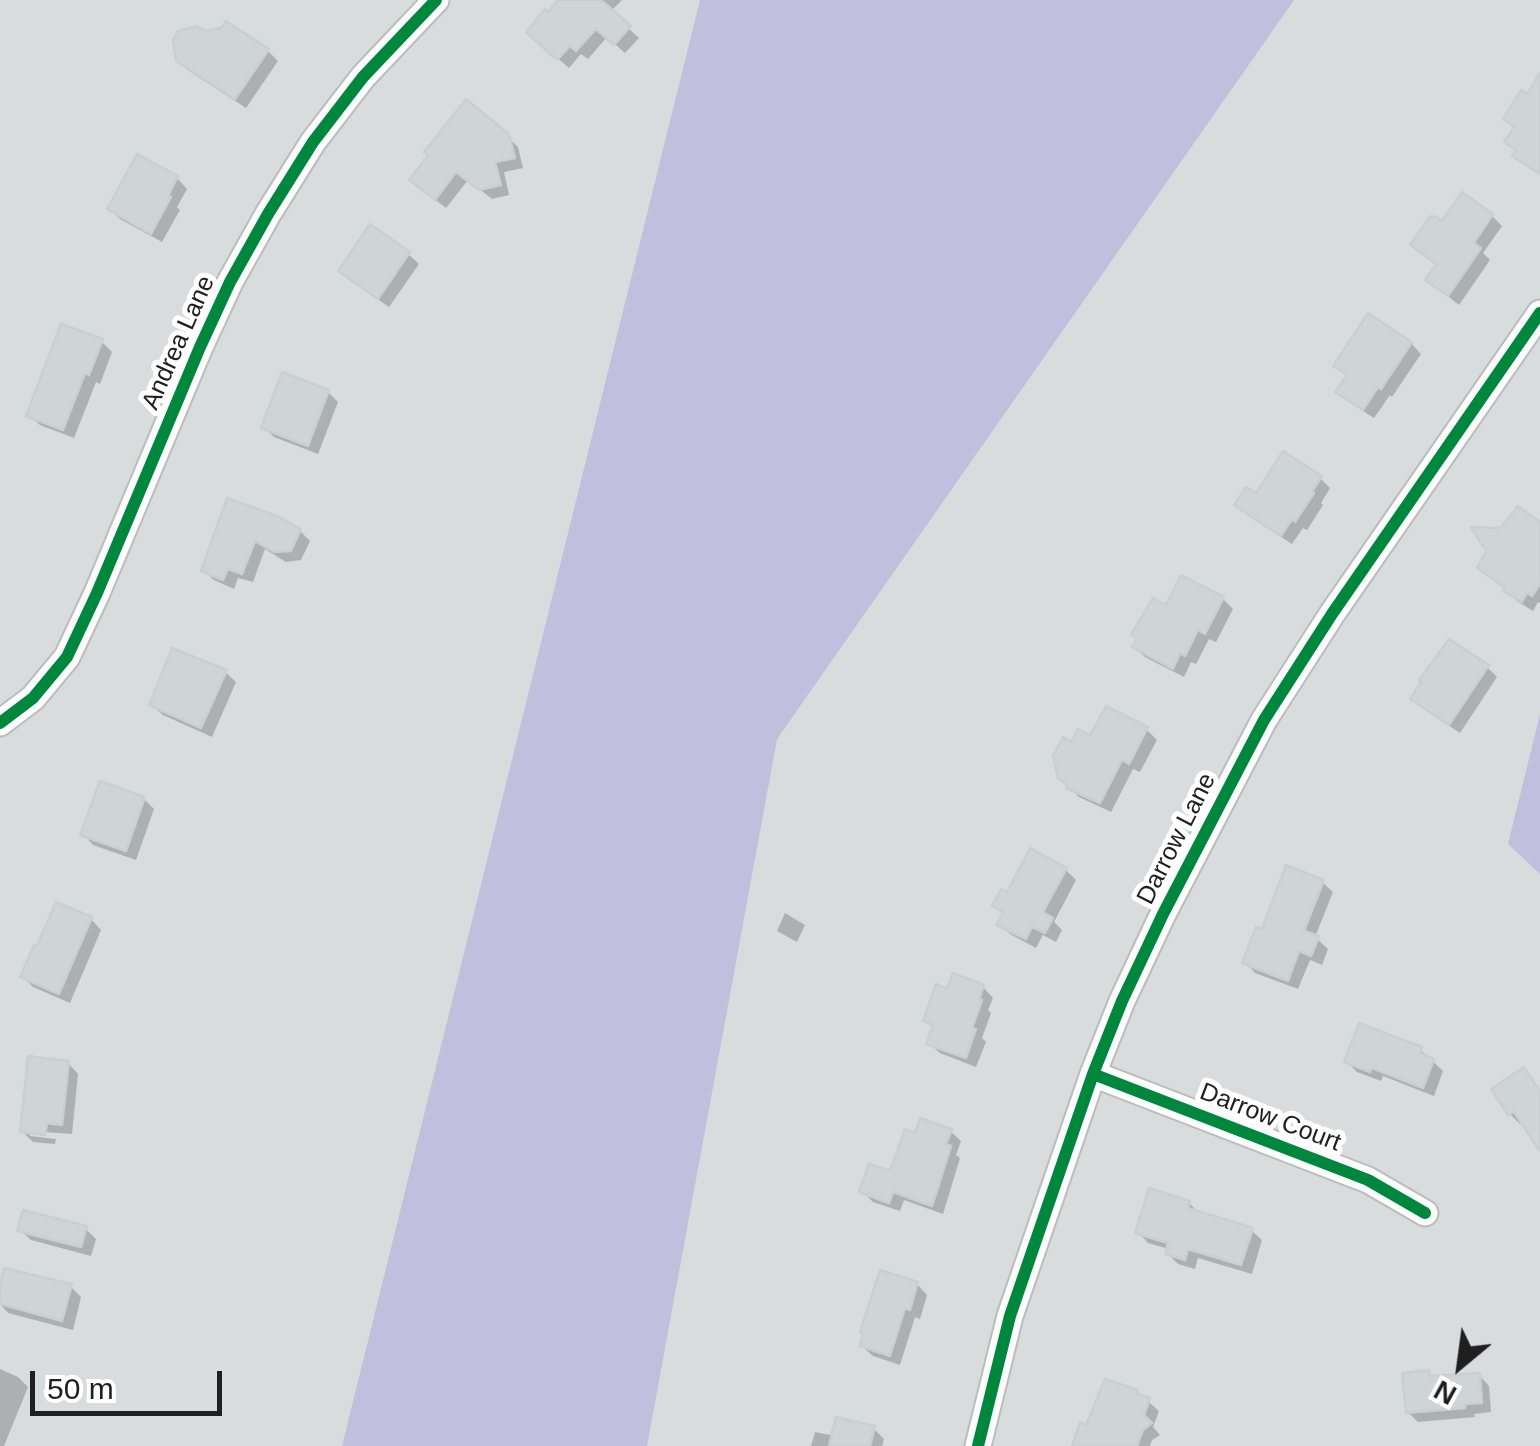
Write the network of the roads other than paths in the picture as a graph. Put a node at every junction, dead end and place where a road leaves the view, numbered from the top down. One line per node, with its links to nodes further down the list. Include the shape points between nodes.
1 (436, 0): 3 (street, Andrea Lane, via 363,77 268,214 200,347 67,657 33,698)
2 (1540, 313): 4 (street, Darrow Lane, via 1264,720 1163,914)
3 (0, 722)
4 (1093, 1074): 5 (street, Darrow Court, via 1368,1180); 6 (street, Darrow Lane, via 1010,1316)
5 (1425, 1214)
6 (978, 1446)

